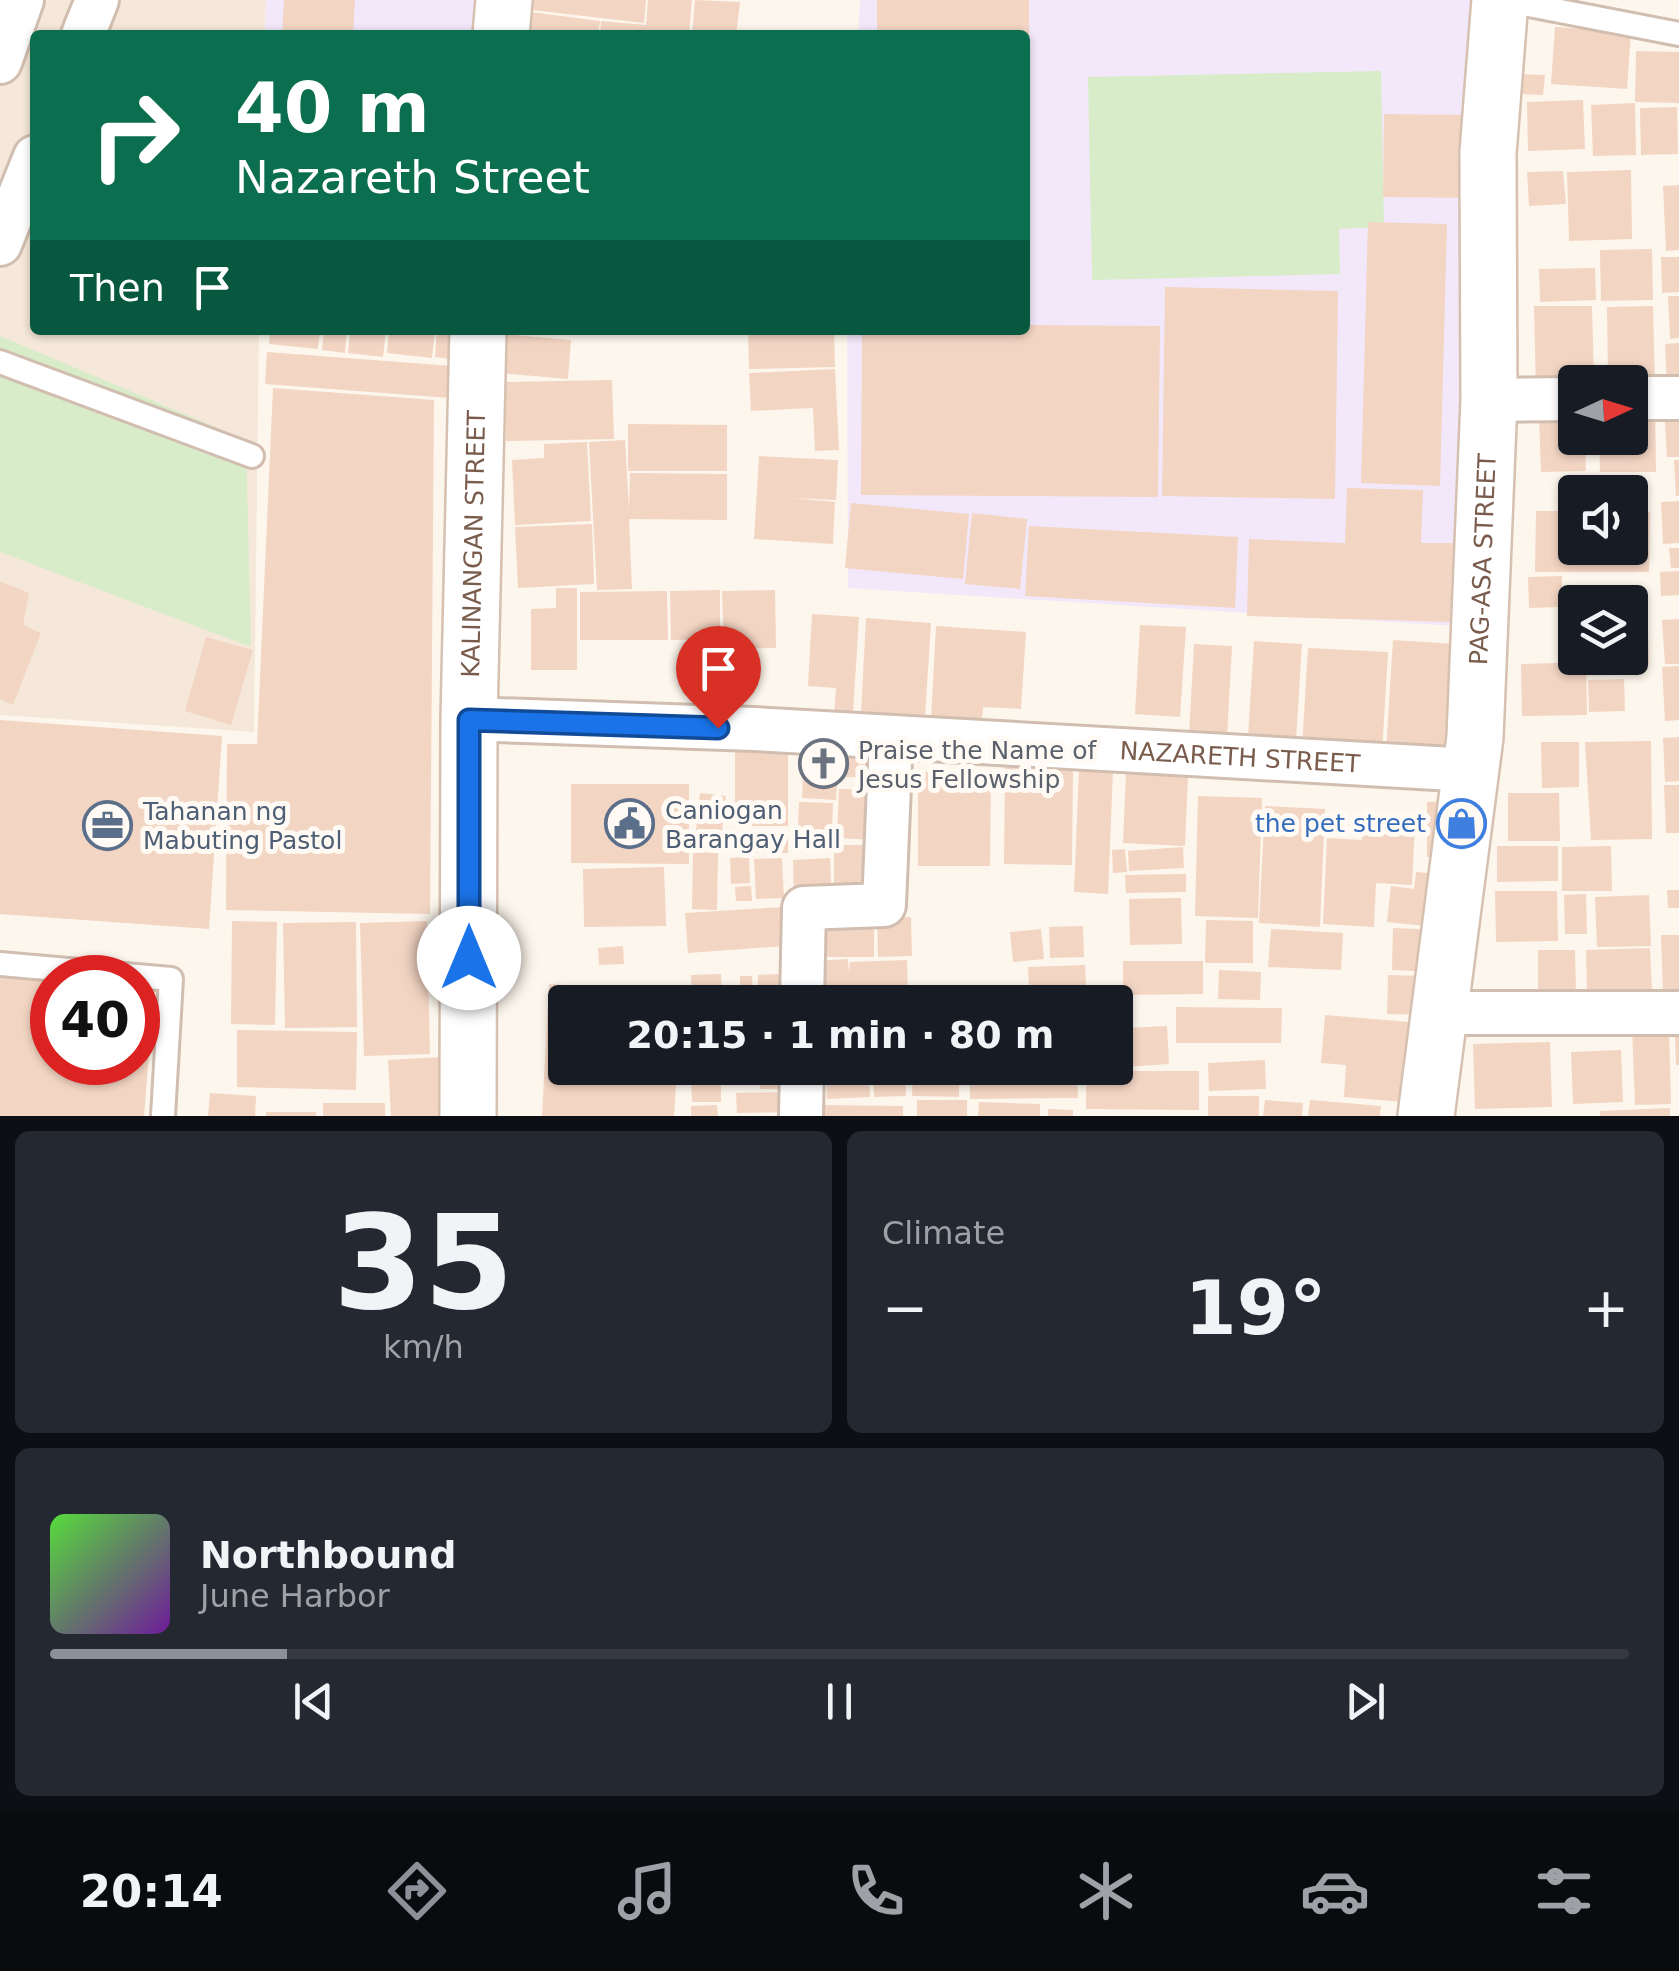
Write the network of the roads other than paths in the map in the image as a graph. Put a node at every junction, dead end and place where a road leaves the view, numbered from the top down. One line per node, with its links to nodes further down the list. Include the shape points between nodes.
1 (22, 0): 8 (street)
2 (97, 0): 5 (street)
3 (504, 0): 6 (street)
4 (1502, 0): 7 (lane); 16 (street, PAG-ASA STREET, via 1488,153)
5 (86, 30)
6 (501, 30)
7 (1679, 34)
8 (0, 62)
9 (30, 169): 10 (street)
10 (0, 244)
11 (478, 335): 18 (street, KALINANGAN STREET)
12 (0, 362): 17 (lane)
13 (1648, 398): 14 (street)
14 (1679, 398)
15 (1558, 399): 16 (street)
16 (1489, 400): 20 (street, PAG-ASA STREET)
17 (252, 456)
18 (469, 720): 19 (street, NAZARETH STREET); 27 (street, KALINANGAN STREET)
19 (891, 737): 20 (street, NAZARETH STREET); 22 (street, via 884,905 804,908)
20 (1471, 770): 24 (street, PAG-ASA STREET)
21 (0, 964): 26 (lane, via 171,979)
22 (802, 985)
23 (1679, 1013): 24 (street)
24 (1438, 1014): 29 (street, PAG-ASA STREET)
25 (802, 1085): 28 (street)
26 (163, 1116)
27 (468, 1116)
28 (801, 1116)
29 (1426, 1116)

